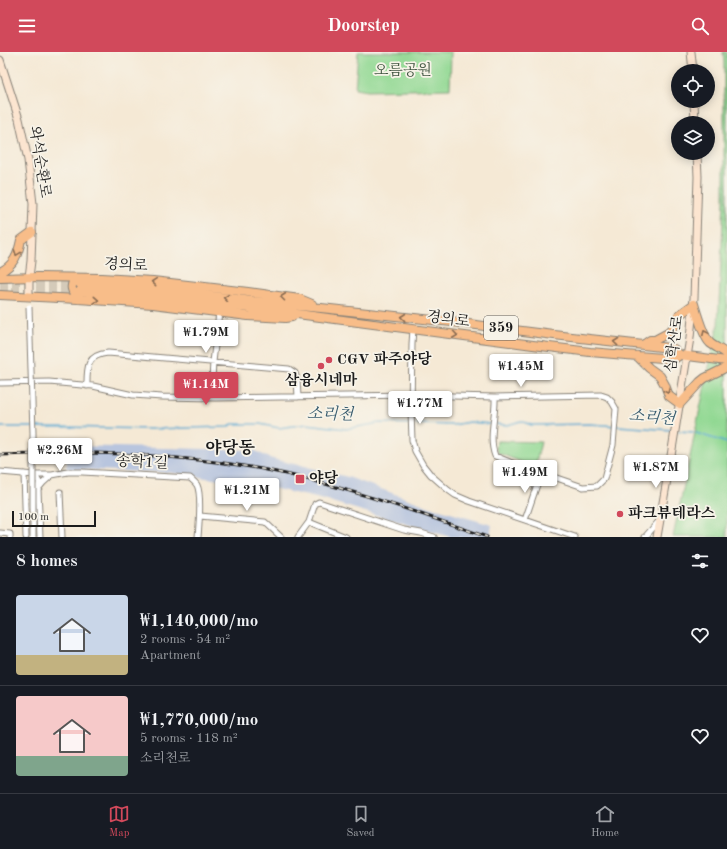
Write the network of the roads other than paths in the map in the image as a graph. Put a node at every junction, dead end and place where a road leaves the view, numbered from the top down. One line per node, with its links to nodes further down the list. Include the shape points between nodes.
1 (692, 52): 3 (street)
2 (0, 60): 5 (street, 와석순환로, via 19,119 28,160 33,204)
3 (693, 64)
4 (697, 160): 12 (street, 심학산로)
5 (32, 232): 6 (main road, one-way to 6, via 21,240 14,261); 7 (street, 와석순환로)
6 (0, 272)
7 (29, 277): 8 (main road, 경의로); 9 (main road, 경의로); 11 (street, 와석순환로)
8 (0, 278)
9 (79, 288): 11 (main road, 경의로, via 59,298); 13 (main road, 경의로, one-way to 13, via 153,304); 14 (main road, 경의로 / 359, one-way to 14); 16 (main road, 경의로 / 359, one-way to 9, via 321,308 300,299 153,281 101,278)
10 (0, 295): 11 (main road, 경의로)
11 (29, 296): 44 (street, bridge, via 33,433)
12 (694, 304): 16 (main road, via 679,315 668,333); 17 (main road, one-way to 12, via 709,341); 18 (street, 심학산로)
13 (219, 312): 14 (main road, 경의로, via 261,317); 21 (street)
14 (306, 316): 15 (main road, 경의로 / 359)
15 (413, 329): 19 (main road, 경의로 / 359, one-way to 19); 25 (street)
16 (643, 345): 18 (main road, 경의로 / 359, via 674,349)
17 (727, 354)
18 (684, 355): 19 (main road, 경의로 / 359, via 674,359); 20 (main road, 경의로 / 359); 29 (street, 심학산로)
19 (637, 356): 29 (main road, one-way to 29, via 660,376 669,396)
20 (727, 361)
21 (213, 362): 24 (street, via 100,354 94,357 87,368); 26 (street, via 288,369 295,373); 28 (street)
22 (727, 367): 29 (main road, via 705,378)
23 (0, 383): 24 (street, via 49,382)
24 (87, 386): 28 (street, via 133,395)
25 (411, 395): 26 (street); 27 (street); 38 (street, via 412,440 415,451 431,476 455,495)
26 (298, 397): 28 (street)
27 (494, 397): 31 (street, via 492,449 495,456); 31 (street, via 601,395 612,402 616,409 613,444 604,479 597,486 589,488)
28 (211, 398)
29 (680, 404): 39 (street, 심학산로)
30 (0, 472): 32 (street)
31 (541, 473): 38 (street)
32 (24, 474): 33 (street); 43 (street)
33 (35, 475): 34 (street); 35 (street, via 39,482)
34 (52, 475): 35 (street); 37 (street, 송학1길, via 82,472 190,478 198,489)
35 (38, 489): 45 (street)
36 (60, 492): 46 (street)
37 (200, 516): 47 (street, 송학1길); 48 (street, via 265,522)
38 (525, 520): 52 (street)
39 (660, 520): 53 (street); 54 (street, 심학산로)
40 (309, 522): 49 (street); 50 (street); 51 (street, via 315,504 319,502 404,530)
41 (0, 533): 42 (street, via 10,534)
42 (10, 537)
43 (26, 537)
44 (32, 537)
45 (40, 537)
46 (62, 537)
47 (198, 537)
48 (281, 537)
49 (298, 537)
50 (346, 537)
51 (434, 537)
52 (575, 537)
53 (645, 537)
54 (657, 537)

